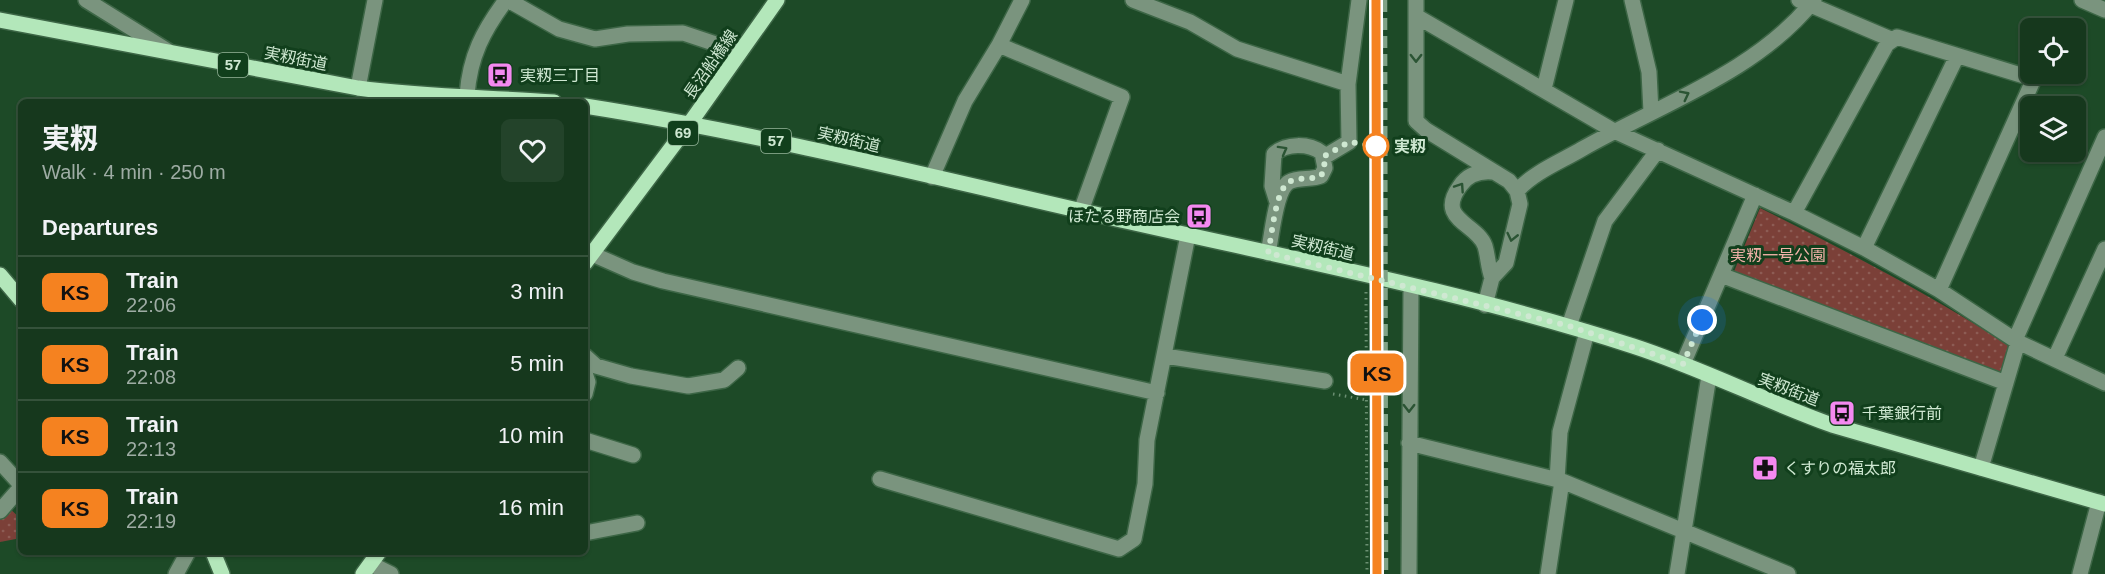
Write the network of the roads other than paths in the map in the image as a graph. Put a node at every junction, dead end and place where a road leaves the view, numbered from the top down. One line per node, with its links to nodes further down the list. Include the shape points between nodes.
1 (86, 0): 19 (street)
2 (375, 0): 24 (street)
3 (507, 0): 18 (street, via 559,28 596,39 682,33); 26 (street, via 486,27 470,66)
4 (777, 0): 18 (main road, 長沼船橋線 / 69)
5 (1022, 0): 17 (street)
6 (1133, 0): 22 (street, via 1190,22 1237,49)
7 (1359, 0): 22 (street)
8 (1416, 0): 14 (street)
9 (1566, 0): 25 (street)
10 (1632, 0): 29 (street, via 1649,72)
11 (2082, 0): 13 (street)
12 (1808, 2): 16 (street); 29 (street, one-way to 12, via 1745,60 1802,16)
13 (2105, 10)
14 (1416, 16): 25 (street); 35 (street, one-way to 35, via 1416,121)
15 (0, 20): 19 (main road, 実籾街道 / 57)
16 (1893, 40): 20 (street, via 1897,37); 41 (street, via 1887,44)
17 (999, 45): 36 (street, via 965,101); 40 (street, via 1122,96)
18 (740, 52): 30 (main road, 長沼船橋線 / 69)
19 (170, 53): 24 (main road, 実籾街道 / 57)
20 (1957, 56): 21 (street); 43 (street)
21 (2020, 72)
22 (1348, 84): 34 (street, via 1349,142)
23 (2031, 84): 51 (street)
24 (358, 88): 26 (main road, 実籾街道 / 57, via 409,95)
25 (1544, 89): 31 (street)
26 (467, 95): 27 (main road, 実籾街道 / 57)
27 (517, 99)
28 (588, 106): 30 (main road, 実籾街道 / 57)
29 (1651, 112): 31 (street)
30 (690, 123): 36 (main road, 実籾街道 / 57); 46 (main road, 長沼船橋線 / 69)
31 (1614, 131): 33 (street); 37 (street, via 1530,179)
32 (2105, 137): 56 (street)
33 (1658, 150): 38 (street); 54 (street, via 1605,221)
34 (1323, 157): 39 (street, via 1325,168 1321,176 1288,183); 39 (street, one-way to 34, via 1272,186 1274,154 1291,145 1318,150)
35 (1492, 172): 37 (street, via 1509,181); 49 (street, one-way to 35, via 1485,246 1460,222 1452,205 1468,176)
36 (932, 177): 40 (main road, 実籾街道 / 57)
37 (1517, 191): 49 (street, one-way to 49, via 1520,204 1506,263)
38 (1755, 195): 41 (street); 48 (street)
39 (1277, 202): 45 (street)
40 (1082, 211): 42 (main road, 実籾街道 / 57)
41 (1794, 213): 43 (street)
42 (1188, 235): 45 (main road, 実籾街道 / 57); 57 (street)
43 (1864, 248): 51 (street)
44 (2105, 249): 58 (street)
45 (1268, 253): 50 (main road, 実籾街道 / 57)
46 (588, 258): 66 (street, via 663,281)
47 (0, 275): 52 (main road)
48 (1721, 275): 60 (street); 64 (street)
49 (1492, 278): 53 (street)
50 (1411, 287): 53 (main road, 実籾街道 / 57); 68 (street, one-way to 68)
51 (1939, 290): 56 (street)
52 (18, 296)
53 (1485, 305): 54 (main road, 実籾街道 / 57)
54 (1569, 326): 55 (main road, 実籾街道 / 57)
55 (1587, 332): 60 (main road, 実籾街道 / 57); 73 (street, via 1560,432)
56 (2017, 341): 58 (street); 64 (street)
57 (1164, 356): 63 (street); 66 (street)
58 (2055, 358): 65 (street)
59 (588, 359): 61 (street, via 596,366 631,376 688,386 724,380)
60 (1683, 364): 62 (main road, 実籾街道 / 57)
61 (738, 368)
62 (1709, 376): 71 (main road, 実籾街道 / 57, via 1832,425); 79 (street)
63 (1325, 381)
64 (2006, 383): 71 (street)
65 (2105, 383)
66 (1157, 393): 72 (street, via 1134,539 1119,549)
67 (588, 441): 69 (street)
68 (1409, 443): 73 (street); 88 (street)
69 (633, 455)
70 (0, 462): 74 (street)
71 (1981, 468): 76 (main road, 実籾街道 / 57)
72 (880, 478)
73 (1559, 480): 79 (street); 89 (street)
74 (18, 483)
75 (18, 490): 77 (street)
76 (2102, 503): 91 (street)
77 (0, 511)
78 (637, 523): 80 (street)
79 (1684, 531): 84 (street); 90 (street)
80 (588, 533)
81 (186, 555): 85 (street)
82 (214, 555): 86 (main road)
83 (371, 563): 87 (street)
84 (1780, 573)
85 (176, 574)
86 (222, 574)
87 (391, 574)
88 (1409, 574)
89 (1548, 574)
90 (1677, 574)
91 (2080, 574)

